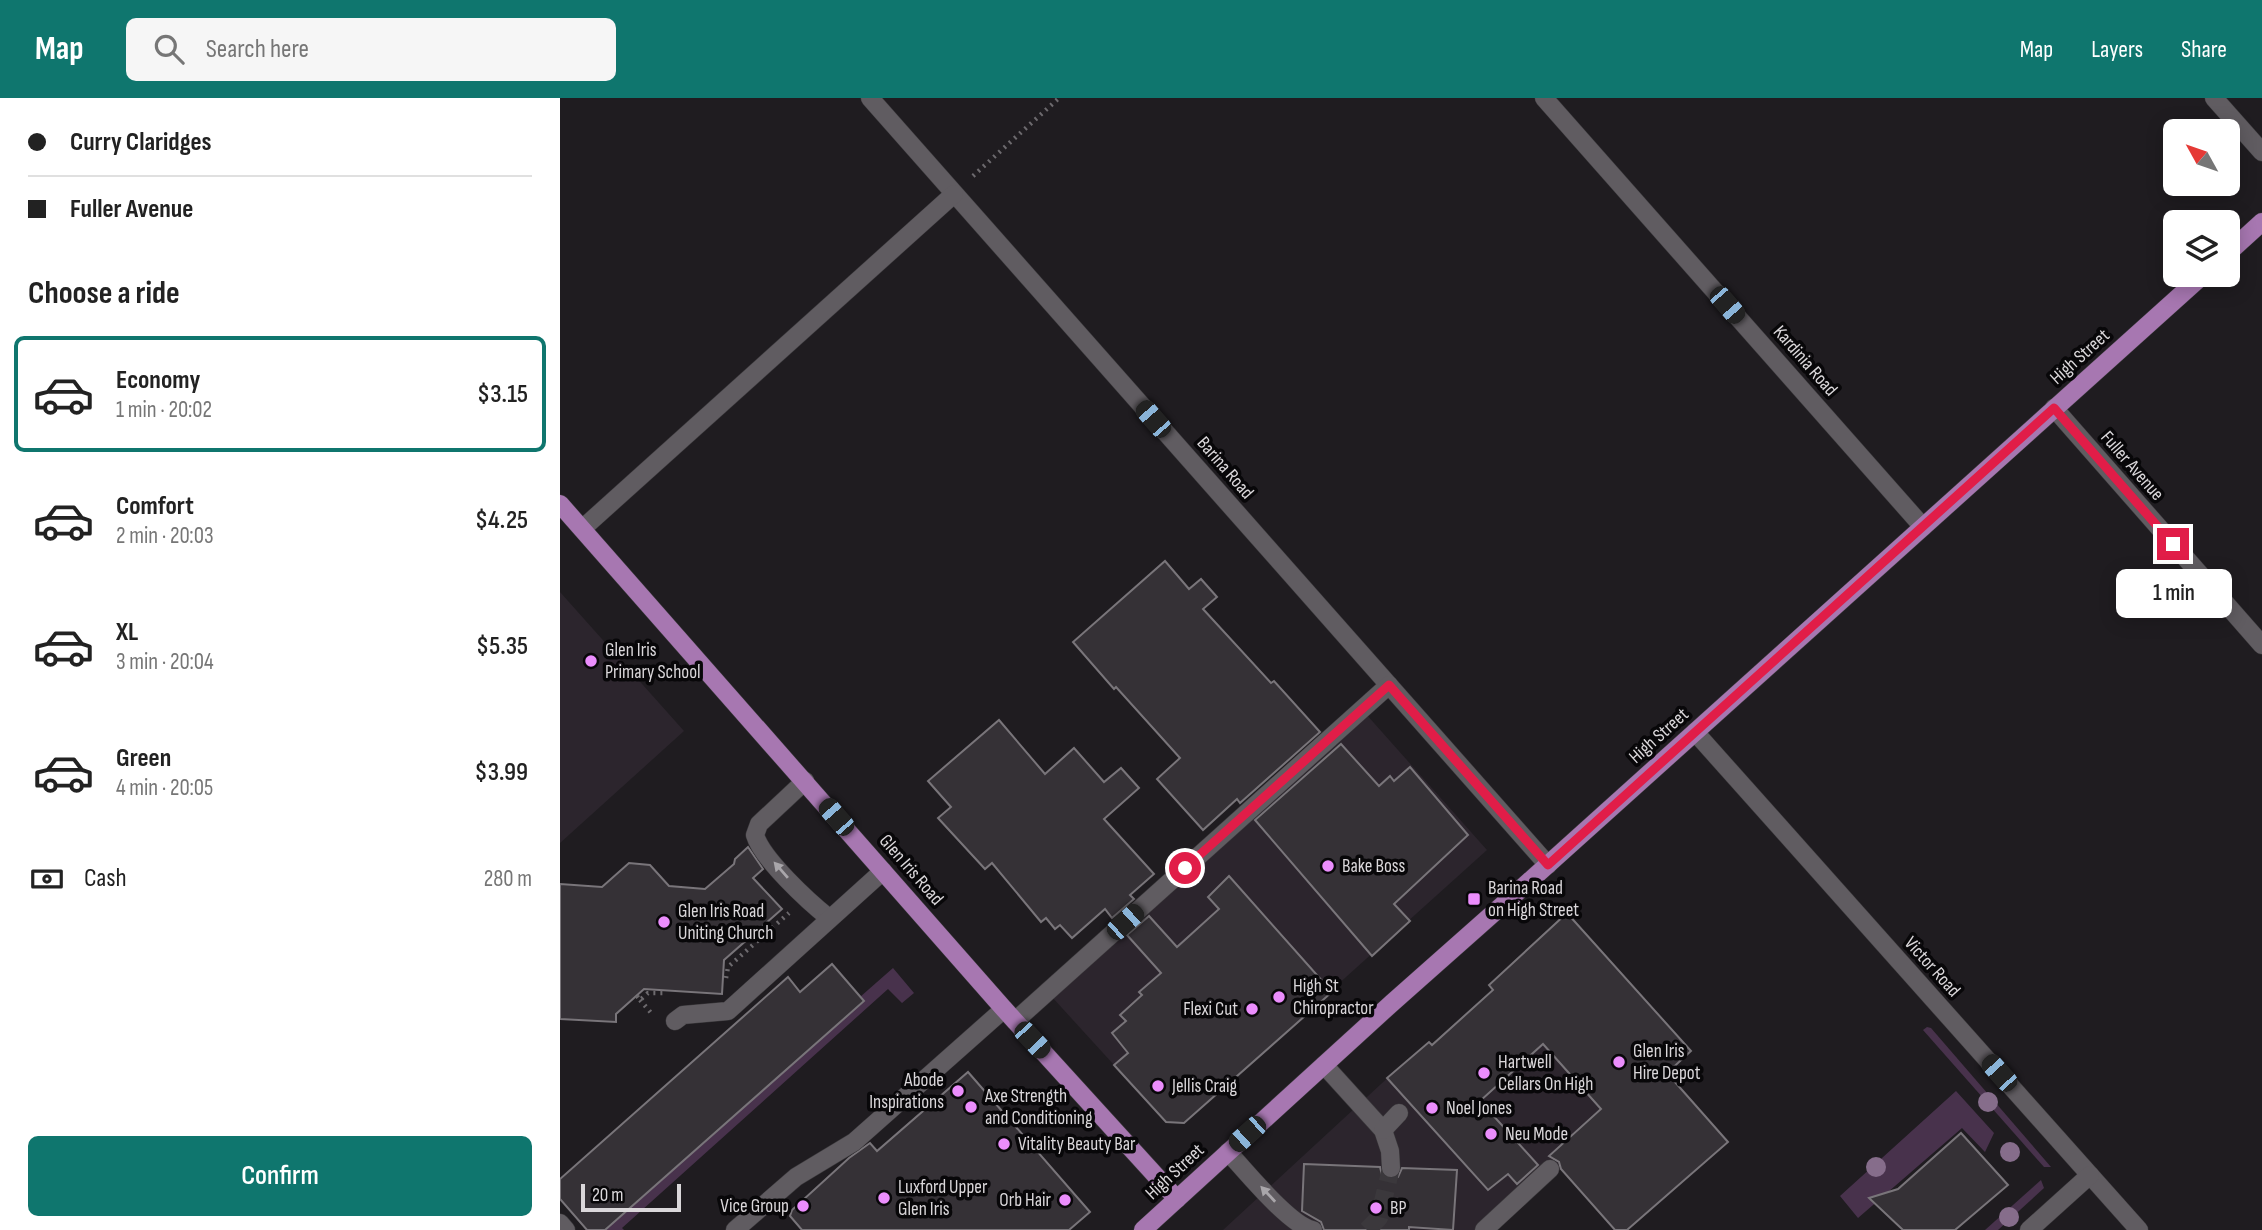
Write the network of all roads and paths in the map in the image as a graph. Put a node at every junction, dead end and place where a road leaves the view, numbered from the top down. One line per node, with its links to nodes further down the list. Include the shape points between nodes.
1 (870, 98): 6 (street, Barina Road)
2 (1059, 98): 6 (path)
3 (1544, 98): 12 (street, Kardinia Road)
4 (2214, 98): 5 (street)
5 (2262, 152)
6 (954, 194): 13 (street); 15 (street, Barina Road)
7 (2262, 222): 8 (main road)
8 (2240, 242)
9 (2190, 287): 10 (main road, High Street)
10 (2054, 408): 12 (main road, High Street); 14 (street, Fuller Avenue)
11 (560, 504): 13 (main road, Glen Iris Road)
12 (1923, 527): 16 (main road, High Street)
13 (582, 529): 17 (main road, Glen Iris Road)
14 (2262, 645)
15 (1389, 685): 18 (street, Barina Road); 24 (street)
16 (1695, 732): 18 (main road, High Street); 33 (street, Victor Road)
17 (805, 781): 19 (main road, Glen Iris Road); 20 (street, one-way to 17, via 755,835 759,824)
18 (1548, 865): 27 (main road, High Street)
19 (883, 871): 21 (street); 24 (main road, Glen Iris Road)
20 (805, 899): 21 (street); 22 (path, via 728,967)
21 (829, 918): 26 (street, via 728,1011 683,1015)
22 (725, 986)
23 (674, 994): 25 (path, via 648,993 638,998)
24 (1009, 1015): 34 (main road, Glen Iris Road); 37 (street, via 854,1142 796,1177)
25 (655, 1017)
26 (675, 1021)
27 (1324, 1065): 29 (street); 30 (main road, High Street)
28 (1399, 1113): 29 (street)
29 (1382, 1130): 31 (street, via 1388,1139)
30 (1228, 1152): 34 (main road, High Street); 39 (street, one-way to 30, via 1286,1214)
31 (1391, 1168)
32 (1550, 1169): 40 (street)
33 (2090, 1175): 41 (street); 42 (street, Victor Road)
34 (1177, 1199): 38 (main road, High Street)
35 (560, 1223): 36 (street)
36 (566, 1230)
37 (735, 1230)
38 (1143, 1230)
39 (1313, 1230)
40 (1484, 1230)
41 (2029, 1230)
42 (2138, 1230)

